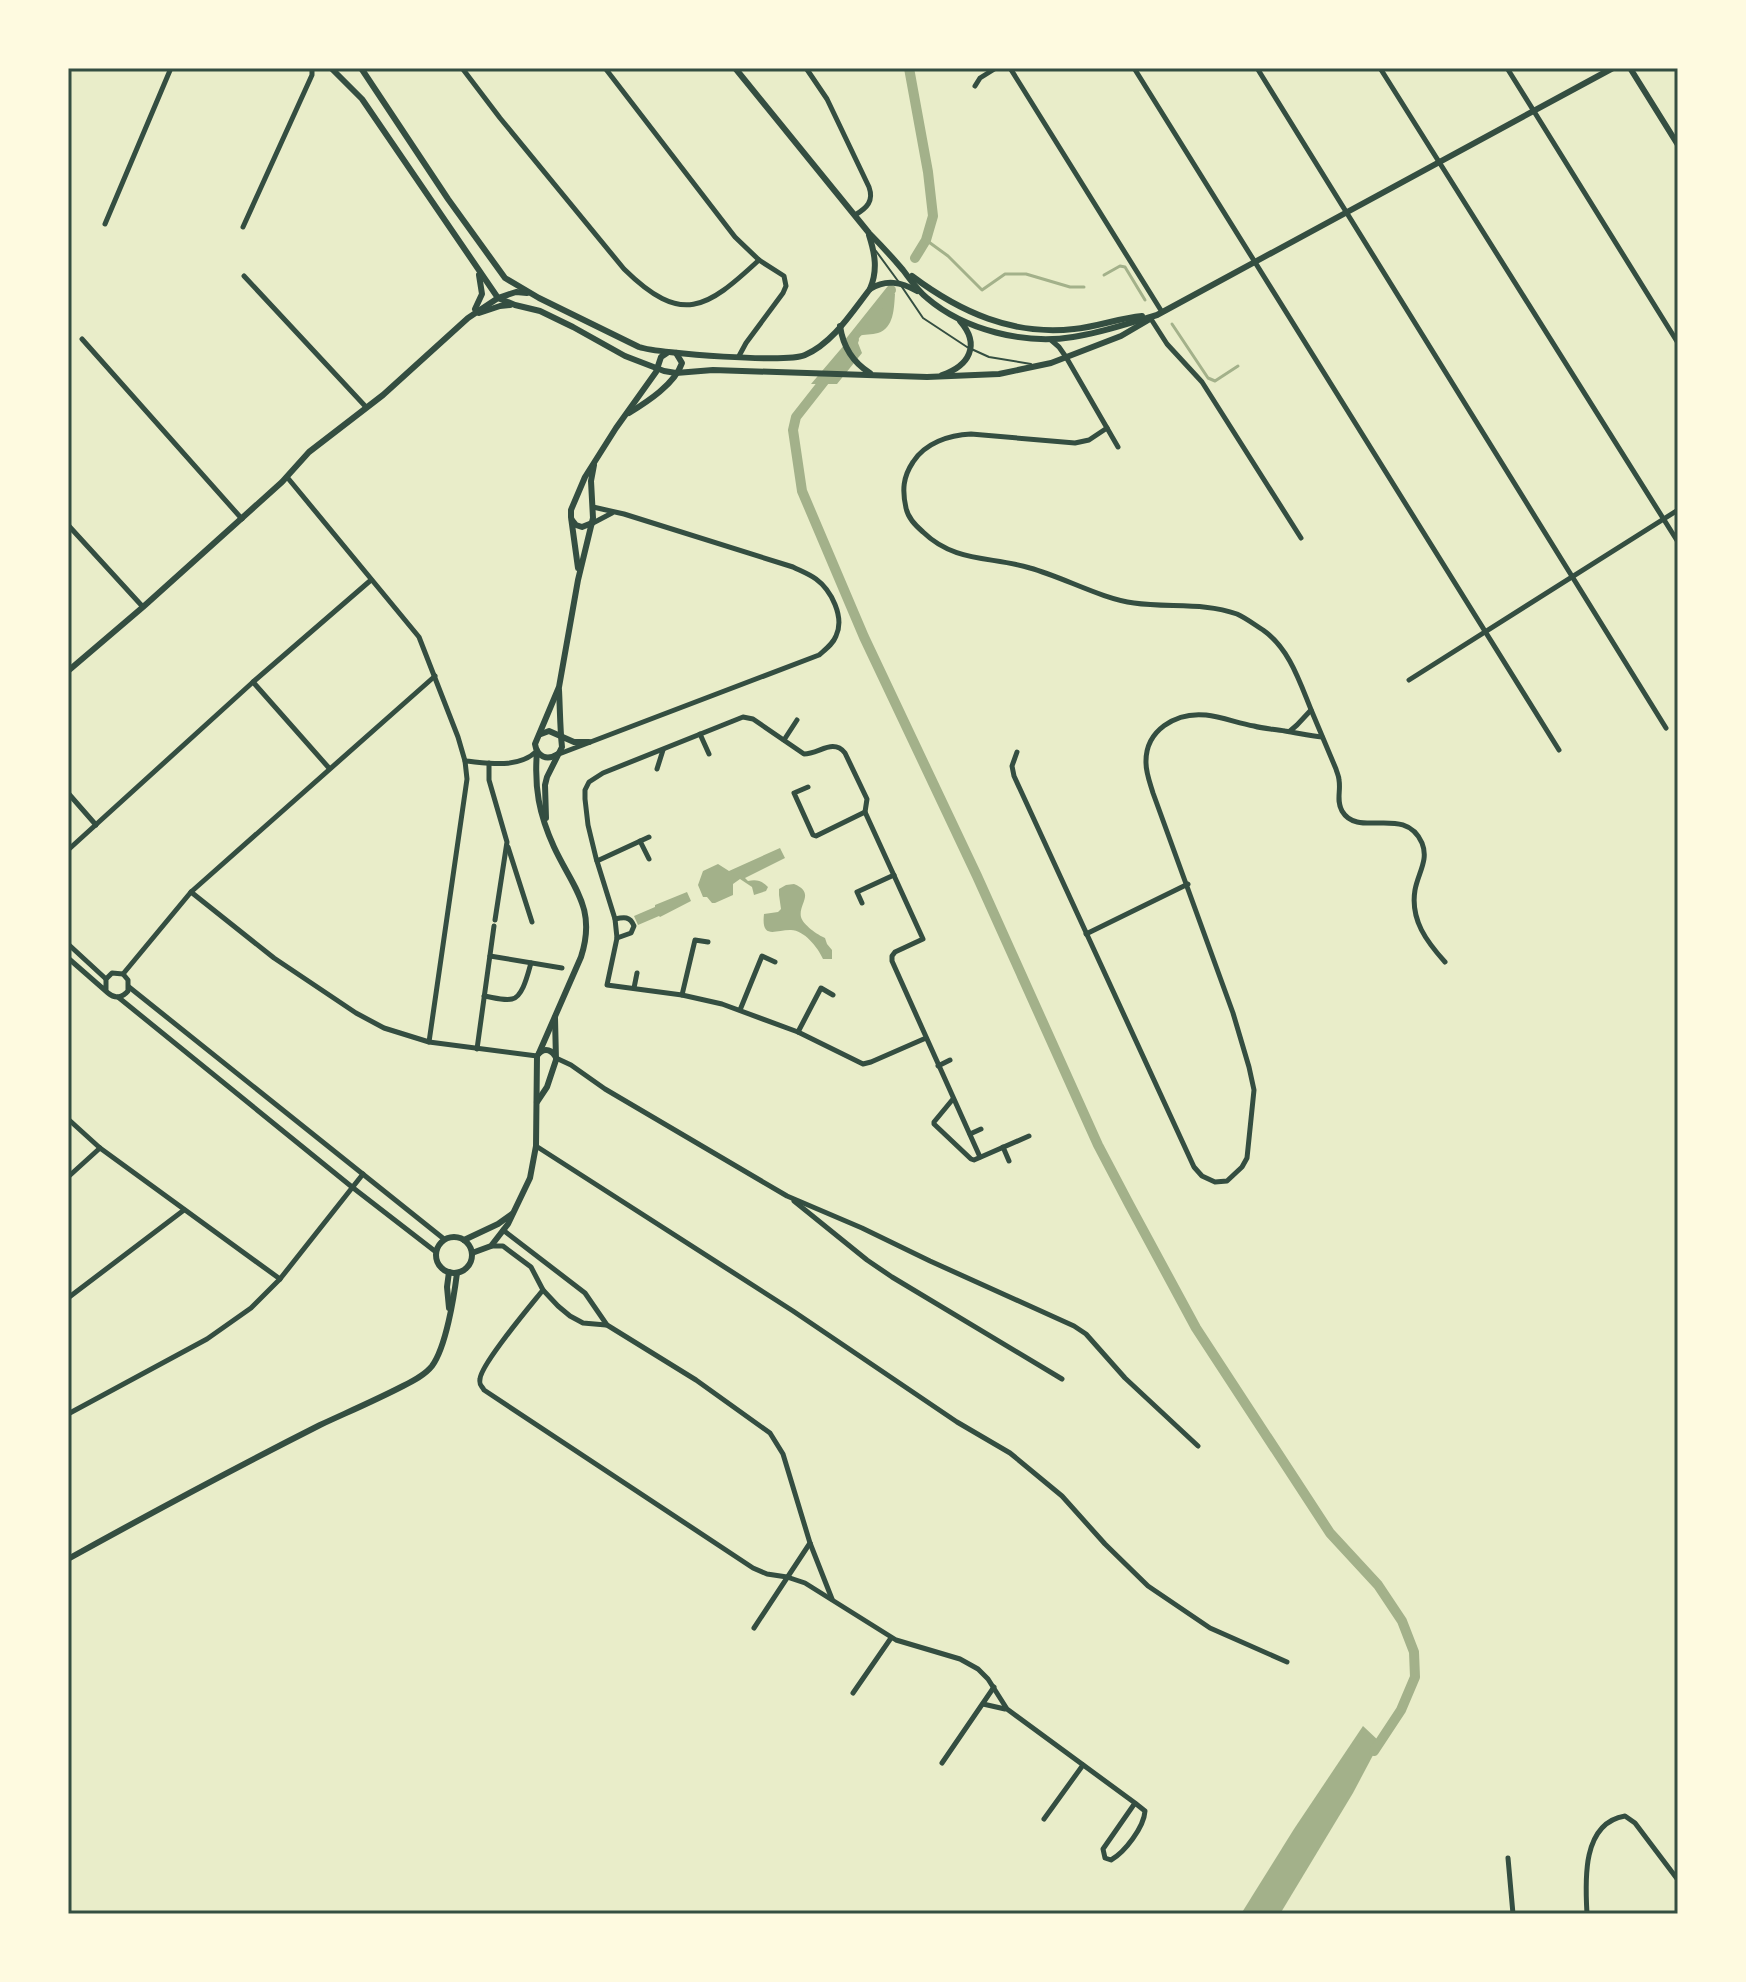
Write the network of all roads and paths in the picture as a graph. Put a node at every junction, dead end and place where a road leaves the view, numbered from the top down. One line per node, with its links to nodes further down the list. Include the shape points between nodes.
1 (171, 68): 26 (street)
2 (322, 68): 17 (street)
3 (331, 68): 24 (street, via 362,99)
4 (361, 68): 22 (street)
5 (462, 68): 30 (street, via 624,269 657,297 691,305 711,299)
6 (605, 68): 30 (street, via 712,209)
7 (735, 68): 25 (street)
8 (806, 68): 25 (street, via 827,99 869,187 869,203)
9 (996, 68): 18 (street)
10 (1010, 68): 41 (street)
11 (1134, 68): 31 (street)
12 (1257, 68): 23 (street)
13 (1380, 68): 21 (street)
14 (1507, 68): 19 (street)
15 (1613, 68): 19 (street)
16 (1630, 68): 20 (street)
17 (312, 72): 27 (street)
18 (975, 86)
19 (1533, 111): 21 (street); 47 (street)
20 (1678, 145)
21 (1438, 162): 23 (street); 68 (street)
22 (453, 207): 24 (street, via 449,214); 39 (street, via 501,273)
23 (1346, 212): 31 (street); 73 (street)
24 (441, 214): 32 (street)
25 (855, 215): 28 (street)
26 (105, 224)
27 (243, 227)
28 (869, 233): 29 (street); 33 (street)
29 (873, 248): 35 (lane); 36 (street, via 876,269)
30 (759, 260): 50 (street, via 784,276 786,286)
31 (1254, 263): 41 (street); 77 (street)
32 (477, 267): 38 (street); 43 (street, via 482,294)
33 (902, 269): 37 (street); 41 (street, via 959,307 1007,325 1074,329)
34 (244, 276): 57 (street)
35 (899, 283): 36 (street); 37 (street); 48 (lane, via 923,318)
36 (870, 289): 44 (street)
37 (923, 295): 42 (street)
38 (498, 298): 39 (street, via 521,291); 40 (street); 43 (street)
39 (539, 298): 49 (street, via 639,347)
40 (515, 305): 43 (street); 53 (street, via 540,311)
41 (1157, 315): 46 (street, via 1086,335); 51 (street); 71 (street, via 1167,344 1202,382)
42 (959, 318): 46 (street, via 1000,332); 48 (street, via 969,331)
43 (466, 319): 57 (street)
44 (840, 326): 50 (street, via 800,357); 55 (street, via 847,350)
45 (82, 339): 67 (street)
46 (1047, 339): 51 (street)
47 (1678, 343)
48 (971, 349): 52 (lane, via 1007,361); 56 (street, via 961,366)
49 (672, 352): 50 (street); 53 (street, via 661,357); 54 (street, via 682,363)
50 (739, 356)
51 (1066, 357): 52 (street); 59 (street)
52 (1044, 365): 56 (street, via 983,376)
53 (658, 369): 54 (street); 58 (street)
54 (676, 373): 55 (street); 58 (street, via 654,397)
55 (873, 375): 56 (street)
56 (939, 377)
57 (366, 407): 62 (street, via 309,452)
58 (626, 415): 61 (street)
59 (1107, 428): 60 (street); 83 (street, via 1075,443 971,434 944,439 917,456 905,473 902,494 908,517 937,545 954,553 1029,567 1133,603 1238,615 1277,643 1299,676)
60 (1118, 447)
61 (594, 465): 63 (street); 66 (street)
62 (287, 477): 67 (street); 74 (street)
63 (586, 505): 65 (street); 66 (street, via 575,507); 69 (street)
64 (1678, 510): 68 (street)
65 (612, 513): 69 (street); 92 (street, via 809,575 830,595 839,628 819,655)
66 (571, 516): 69 (street, via 579,527); 75 (street)
67 (242, 519): 76 (street)
68 (1663, 519): 72 (street); 73 (street)
69 (592, 523): 75 (street)
70 (68, 525): 76 (street)
71 (1301, 538)
72 (1678, 542)
73 (1572, 577): 77 (street); 85 (street)
74 (371, 580): 79 (street, via 419,637); 81 (street)
75 (578, 580): 82 (street)
76 (143, 607): 78 (street)
77 (1485, 632): 80 (street); 94 (street)
78 (68, 671)
79 (435, 676): 99 (street); 101 (street)
80 (1409, 680)
81 (253, 682): 101 (street); 106 (street)
82 (559, 687): 88 (street); 89 (street)
83 (1311, 709): 86 (street); 90 (street)
84 (797, 720): 91 (street)
85 (1666, 728)
86 (1289, 731): 90 (street); 115 (street, via 1190,715 1154,733 1147,775)
87 (700, 734): 91 (street, via 743,717); 93 (street); 98 (street)
88 (538, 736): 89 (street, via 549,731); 95 (street)
89 (559, 737): 92 (street); 97 (street)
90 (1322, 737): 127 (street, via 1347,818 1405,825 1421,841 1425,854 1415,909 1419,927)
91 (784, 740): 105 (street, via 809,755 841,748 867,799)
92 (589, 742): 97 (street)
93 (663, 749): 102 (street); 113 (street, via 589,782 585,799)
94 (1559, 750)
95 (537, 751): 97 (street, via 547,758); 100 (street, via 523,761); 107 (street, via 536,791)
96 (1017, 752): 120 (street, via 1014,776)
97 (558, 754): 107 (street, via 545,785)
98 (709, 754)
99 (465, 761): 100 (street); 146 (street, via 467,779)
100 (489, 763): 110 (street)
101 (329, 768): 116 (street)
102 (657, 769)
103 (808, 787): 105 (street, via 794,793 813,835)
104 (68, 793): 106 (street)
105 (865, 812): 114 (street)
106 (96, 825): 111 (street)
107 (546, 826): 143 (street, via 585,914 585,946)
108 (649, 837): 109 (street)
109 (640, 841): 112 (street); 113 (street)
110 (507, 842): 119 (street); 124 (street)
111 (68, 850)
112 (649, 859)
113 (597, 861): 118 (street)
114 (894, 875): 117 (street, via 857,892); 137 (street, via 923,939 892,956)
115 (1188, 884): 120 (street); 120 (street, via 1254,1090 1247,1158 1227,1181 1215,1182 1194,1167)
116 (191, 892): 131 (street); 146 (street, via 274,958 356,1013)
117 (862, 903)
118 (615, 919): 121 (street); 121 (street, via 628,918 634,926)
119 (532, 922)
120 (1086, 934)
121 (617, 938): 134 (street, via 607,985)
122 (708, 942): 138 (street, via 695,940)
123 (68, 944): 132 (street)
124 (490, 956): 128 (street); 140 (street)
125 (68, 958): 135 (street)
126 (775, 962): 142 (street, via 762,956)
127 (1445, 962)
128 (531, 963): 129 (street); 140 (street, via 516,998)
129 (562, 968)
130 (637, 973): 134 (street)
131 (123, 974): 132 (street, via 115,972); 133 (street)
132 (106, 979): 135 (street)
133 (129, 987): 141 (street); 164 (street)
134 (634, 988): 138 (street)
135 (106, 990): 141 (street)
136 (916, 990): 137 (street)
137 (906, 994): 145 (street)
138 (682, 995): 142 (street)
139 (833, 995): 144 (street, via 821,988)
140 (484, 996): 147 (street)
141 (118, 997): 166 (street)
142 (740, 1010): 144 (street)
143 (555, 1018): 148 (street); 149 (street)
144 (798, 1032): 145 (street, via 863,1064)
145 (926, 1038): 152 (street)
146 (429, 1042): 147 (street)
147 (477, 1049): 148 (street)
148 (538, 1057): 149 (street, via 549,1050); 151 (street, via 544,1068); 154 (street)
149 (555, 1057): 151 (street); 167 (street)
150 (950, 1060): 152 (street)
151 (553, 1066): 154 (street)
152 (938, 1066): 153 (street)
153 (953, 1099): 157 (street); 162 (street, via 934,1124 971,1159)
154 (537, 1103): 159 (street)
155 (68, 1119): 161 (street)
156 (981, 1129): 157 (street)
157 (970, 1134): 162 (street)
158 (1029, 1136): 160 (street)
159 (536, 1146): 169 (street); 190 (street, via 1010,1453 1062,1496 1148,1586 1210,1628)
160 (1003, 1147): 162 (street); 163 (street)
161 (100, 1148): 165 (street); 168 (street)
162 (980, 1157)
163 (1009, 1161)
164 (363, 1174): 166 (street); 171 (street)
165 (68, 1177)
166 (352, 1187): 174 (street); 177 (street)
167 (787, 1196): 181 (street, via 892,1277); 183 (street, via 1074,1326)
168 (184, 1210): 177 (street); 179 (street)
169 (515, 1212): 170 (street); 172 (street)
170 (503, 1230): 173 (street); 180 (street, via 585,1293)
171 (444, 1239): 172 (street); 174 (street)
172 (464, 1240): 175 (street)
173 (491, 1246): 175 (street); 178 (street, via 503,1246 531,1267)
174 (436, 1252): 176 (street, via 438,1262)
175 (472, 1253): 176 (street, via 467,1268)
176 (453, 1272): 185 (street, via 439,1354 423,1375)
177 (280, 1279): 182 (street, via 207,1339)
178 (543, 1290): 180 (street, via 576,1320); 186 (street, via 482,1371 484,1390 753,1568)
179 (68, 1298)
180 (607, 1325): 184 (street, via 770,1433 783,1454)
181 (1062, 1379)
182 (68, 1414)
183 (1198, 1446)
184 (810, 1543): 186 (street); 187 (street)
185 (68, 1558)
186 (787, 1577): 187 (street); 188 (street)
187 (833, 1600): 189 (street)
188 (754, 1628)
189 (891, 1638): 191 (street, via 960,1659); 192 (street)
190 (1287, 1662)
191 (994, 1687): 193 (street); 194 (street)
192 (853, 1693)
193 (983, 1704): 194 (street); 195 (street)
194 (1007, 1709): 196 (street)
195 (942, 1763)
196 (1083, 1765): 197 (street); 198 (street)
197 (1135, 1803): 197 (street, via 1145,1811 1144,1819 1123,1852 1105,1858 1103,1849)
198 (1044, 1819)
199 (1508, 1858): 201 (street)
200 (1678, 1880): 202 (street, via 1635,1823 1615,1817 1596,1834 1590,1854)
201 (1513, 1914)
202 (1587, 1914)

